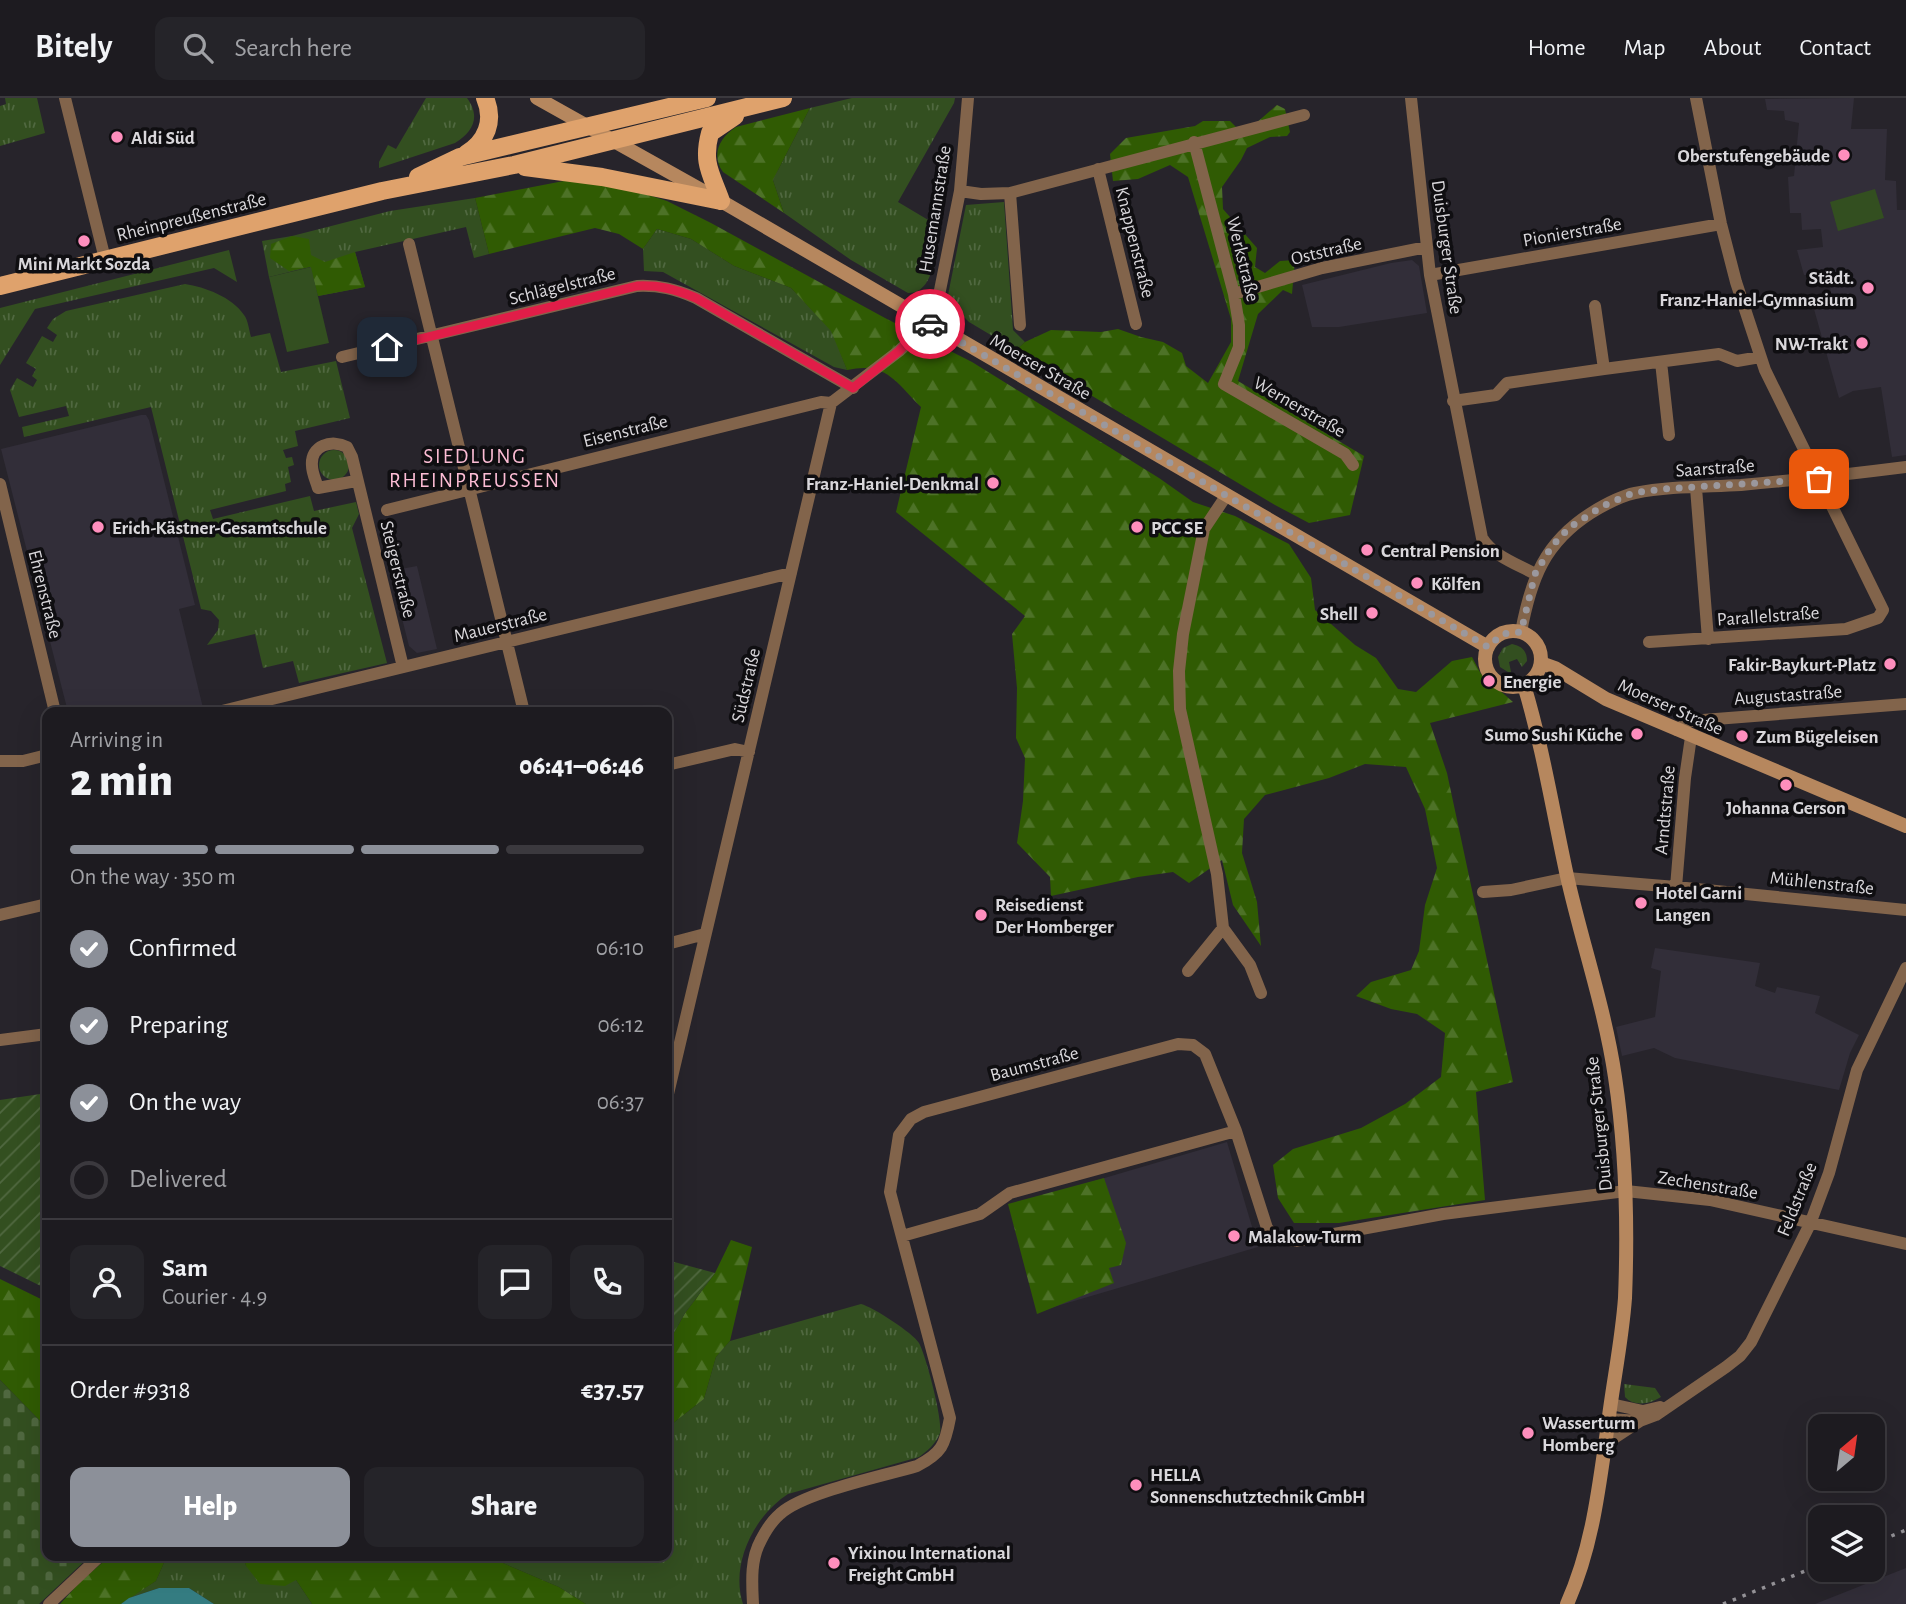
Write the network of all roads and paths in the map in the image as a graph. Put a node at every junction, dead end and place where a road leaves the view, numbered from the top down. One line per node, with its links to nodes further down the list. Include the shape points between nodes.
1 (65, 98): 24 (street)
2 (485, 98): 14 (main road, via 488,130 480,144)
3 (537, 98): 11 (main road, Moerser Straße)
4 (707, 98): 11 (main road, Rheinpreußenstraße)
5 (783, 98): 9 (main road)
6 (968, 98): 18 (street, Husemannstraße)
7 (1411, 98): 23 (street, Duisburger Straße)
8 (1696, 98): 21 (street)
9 (757, 104): 12 (main road, Rheinpreußenstraße); 20 (main road, via 710,133 706,161)
10 (1304, 115): 13 (street, Knappenstraße)
11 (587, 126): 12 (main road, Moerser Straße); 14 (main road, Rheinpreußenstraße)
12 (614, 141): 15 (main road, Rheinpreußenstraße); 20 (main road, Moerser Straße)
13 (1194, 142): 16 (street, Knappenstraße); 27 (street, Werkstraße)
14 (460, 158): 17 (main road, Rheinpreußenstraße)
15 (514, 165): 17 (main road, Rheinpreußenstraße); 20 (main road)
16 (1098, 169): 19 (street, Knappenstraße); 30 (street, Knappenstraße)
17 (392, 189): 24 (main road, Rheinpreußenstraße)
18 (960, 191): 19 (street, Knappenstraße); 29 (street, Husemannstraße, via 936,310)
19 (1010, 193): 31 (street)
20 (721, 201): 29 (main road, Moerser Straße)
21 (1721, 224): 25 (street, Pionierstraße); 33 (street)
22 (410, 244): 32 (street)
23 (1427, 247): 25 (street, Duisburger Straße); 27 (street, Oststraße, via 1322,268)
24 (105, 259): 26 (main road, Rheinpreußenstraße)
25 (1430, 275): 39 (street, Duisburger Straße)
26 (0, 286)
27 (1234, 294): 37 (street, Werkstraße, via 1239,347)
28 (1595, 306): 36 (street)
29 (927, 322): 38 (street); 49 (main road, Moerser Straße)
30 (1136, 324)
31 (1020, 325)
32 (432, 336): 34 (street, Schlägelstraße); 38 (street, Schlägelstraße, via 652,285 696,298); 47 (street)
33 (1760, 357): 35 (street, via 1737,361 1719,354); 44 (street)
34 (342, 358)
35 (1661, 362): 36 (street); 41 (street)
36 (1604, 369): 39 (street, via 1507,383 1496,395)
37 (1224, 384): 42 (street, Wernerstraße, via 1345,454)
38 (853, 388): 40 (street)
39 (1453, 401): 52 (street, Duisburger Straße, via 1482,538 1487,546)
40 (831, 403): 47 (street, Eisenstraße); 51 (street, Südstraße)
41 (1669, 435)
42 (1353, 465)
43 (1906, 467): 44 (street, Saarstraße)
44 (1819, 479): 48 (street, Saarstraße); 54 (street, Parallelstraße, via 1883,610 1878,618 1846,629)
45 (356, 481): 59 (street, Steigerstraße)
46 (0, 484): 62 (street, Ehrenstraße)
47 (469, 488): 50 (street, Eisenstraße); 55 (street)
48 (1696, 488): 52 (street, Saarstraße, via 1633,493 1603,506 1570,527); 54 (street)
49 (1226, 496): 57 (main road, Moerser Straße); 78 (street, via 1204,529 1198,550 1179,671 1180,709 1217,874)
50 (387, 510)
51 (791, 573): 55 (street, Mauerstraße); 67 (street, Südstraße)
52 (1535, 574): 53 (street, Saarstraße)
53 (1521, 632): 57 (main road, via 1502,634); 58 (main road, via 1536,643)
54 (1708, 639): 56 (street, Parallelstraße)
55 (506, 642): 59 (street, Mauerstraße); 64 (street)
56 (1649, 642)
57 (1488, 647): 60 (main road, via 1485,657 1490,675 1507,686)
58 (1541, 663): 60 (main road); 65 (main road, Moerser Straße, via 1606,699)
59 (403, 667): 63 (street, Mauerstraße)
60 (1524, 685): 72 (main road, Duisburger Straße)
61 (1906, 704): 65 (street, Augustastraße, via 1690,721)
62 (54, 707)
63 (239, 707)
64 (523, 707)
65 (1677, 730): 66 (main road, Moerser Straße)
66 (1691, 737): 71 (main road, Moerser Straße); 73 (street, Arndtstraße)
67 (749, 752): 70 (street, via 735,749); 79 (street, Südstraße)
68 (42, 756): 69 (street)
69 (0, 761)
70 (672, 764)
71 (1906, 826)
72 (1567, 878): 73 (street, Mühlenstraße); 74 (street, Mühlenstraße); 88 (main road, Duisburger Straße, via 1615,1074)
73 (1676, 887): 76 (street, Mühlenstraße)
74 (1483, 892)
75 (42, 905): 77 (street)
76 (1906, 910)
77 (0, 915)
78 (1223, 928): 82 (street); 83 (street, via 1250,965)
79 (705, 934): 80 (street); 86 (street, Südstraße)
80 (672, 943)
81 (1906, 968): 89 (street, Feldstraße, via 1857,1070)
82 (1188, 971)
83 (1261, 993)
84 (42, 1035): 85 (street)
85 (0, 1040)
86 (672, 1076)
87 (1236, 1131): 88 (street, Baumstraße, via 1267,1228 1276,1238 1296,1241 1443,1214); 90 (street, via 1010,1193 980,1214); 90 (street, Baumstraße, via 1205,1054 1193,1045 1178,1044 924,1112 911,1119 899,1135 890,1192)
88 (1626, 1191): 89 (street, Zechenstraße, via 1710,1200); 93 (main road, Duisburger Straße, via 1625,1300)
89 (1810, 1224): 91 (street, Zechenstraße); 92 (street, Feldstraße, via 1751,1342 1726,1367)
90 (902, 1236): 98 (street, Baumstraße, via 950,1419 946,1443 934,1457 917,1466 804,1499 780,1514 761,1540 755,1558)
91 (1906, 1244)
92 (1667, 1406): 93 (street, Feldstraße); 94 (street, Feldstraße)
93 (1609, 1411): 94 (street); 95 (main road, Duisburger Straße)
94 (1640, 1421): 95 (street, Feldstraße)
95 (1605, 1444): 99 (main road, Duisburger Straße, via 1589,1546)
96 (95, 1561): 97 (street)
97 (49, 1604)
98 (753, 1604)
99 (1567, 1604)

